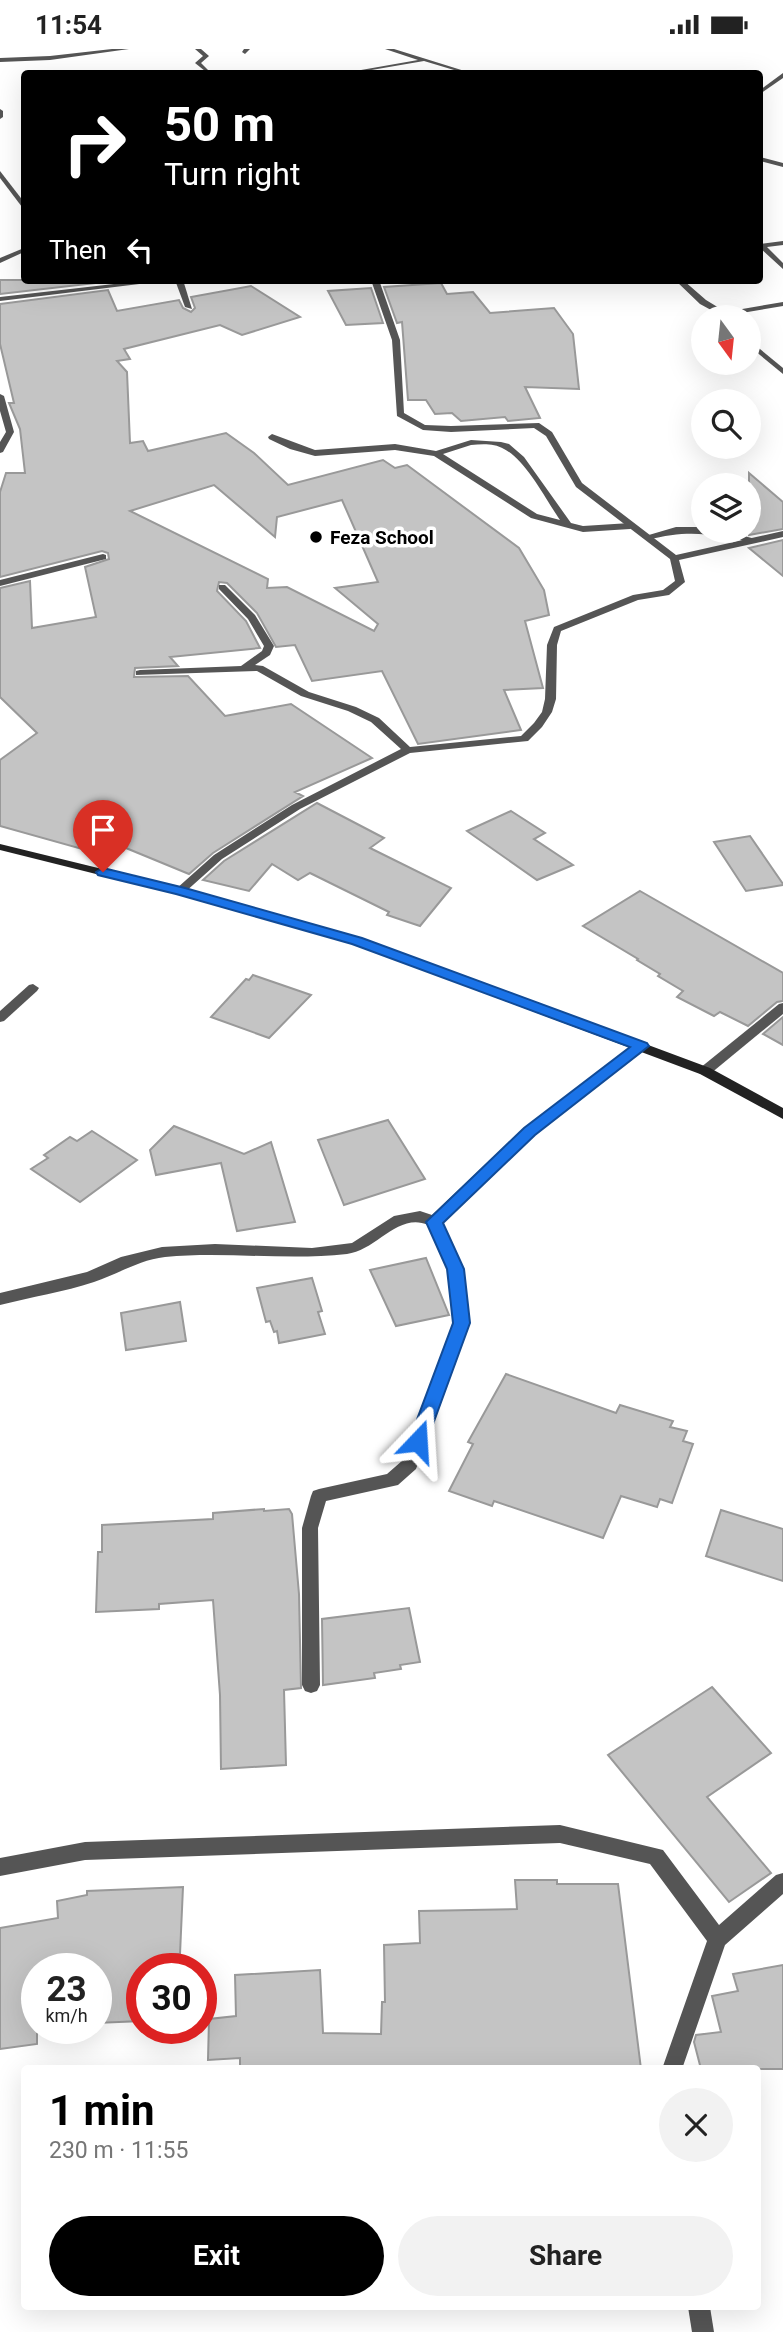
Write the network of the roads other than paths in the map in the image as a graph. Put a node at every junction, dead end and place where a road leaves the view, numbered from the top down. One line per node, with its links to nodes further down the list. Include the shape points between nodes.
1 (126, 49): 4 (street)
2 (198, 49): 6 (street, via 206,56 198,62)
3 (388, 49): 5 (street)
4 (0, 60)
5 (422, 60): 7 (street); 8 (street)
6 (207, 70)
7 (364, 70)
8 (457, 70)
9 (783, 75): 10 (street)
10 (763, 90)
11 (0, 111): 12 (street)
12 (0, 117)
13 (763, 160): 14 (street)
14 (783, 165)
15 (0, 173): 16 (street)
16 (21, 202)
17 (783, 243): 18 (street)
18 (763, 246)
19 (763, 248): 22 (street)
20 (21, 251): 21 (street)
21 (0, 261)
22 (783, 267)
23 (133, 284): 27 (street)
24 (180, 284): 30 (street)
25 (376, 284): 40 (street, via 396,340 400,414 423,427 536,425 549,434 579,485)
26 (684, 284): 29 (street)
27 (0, 299)
28 (783, 304): 31 (street)
29 (709, 305)
30 (189, 307)
31 (761, 308)
32 (761, 353): 34 (street)
33 (783, 356): 34 (street)
34 (766, 358): 35 (street)
35 (783, 372)
36 (0, 395): 38 (street, via 10,432)
37 (272, 437): 39 (street, via 315,453 395,447)
38 (0, 450)
39 (438, 454): 41 (street, via 534,516); 41 (street, via 454,446 506,446 519,457)
40 (630, 526): 41 (street); 44 (street)
41 (569, 527)
42 (691, 530): 44 (street)
43 (783, 534): 45 (street)
44 (647, 537): 48 (street)
45 (761, 539)
46 (741, 543): 48 (street)
47 (103, 557): 49 (street)
48 (674, 558): 53 (street, via 680,582 666,593 636,597 557,629 549,648 554,682 550,708 524,739)
49 (0, 583)
50 (222, 587): 51 (street, via 252,617 269,646)
51 (244, 668): 52 (street); 53 (street, via 259,668 304,694 376,720)
52 (140, 673)
53 (408, 750): 55 (street, via 296,807 218,857)
54 (0, 847): 55 (main road)
55 (180, 891): 59 (main road, via 357,941)
56 (33, 988): 58 (street)
57 (783, 1007): 60 (street)
58 (0, 1018)
59 (641, 1046): 60 (main road); 62 (street, via 529,1131)
60 (705, 1071): 61 (main road)
61 (783, 1114)
62 (435, 1222): 63 (street, via 420,1216 399,1220 355,1248 313,1253 162,1252 90,1277); 64 (street, via 456,1269 461,1323 410,1464 392,1480 319,1496 310,1528)
63 (0, 1299)
64 (311, 1685)
65 (0, 1867): 67 (street, via 85,1851 560,1834 656,1856)
66 (783, 1882): 67 (street)
67 (717, 1939): 68 (street)
68 (673, 2065)
69 (699, 2310): 70 (street)
70 (703, 2332)

